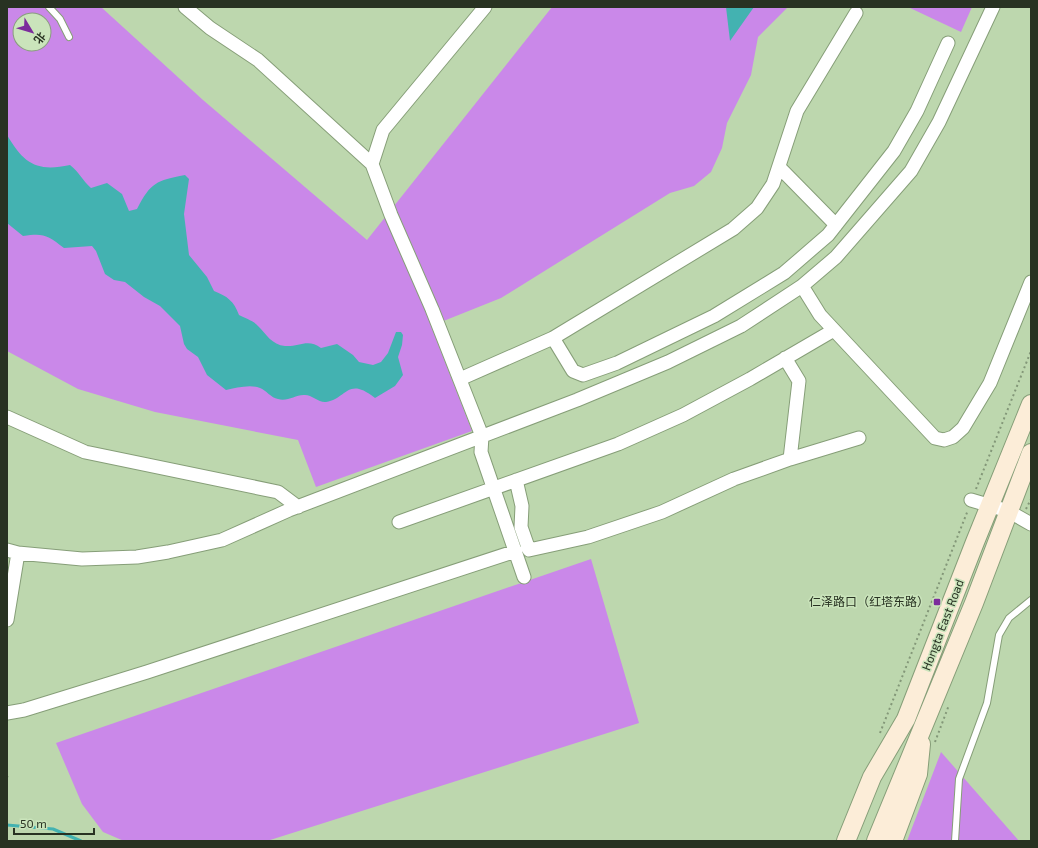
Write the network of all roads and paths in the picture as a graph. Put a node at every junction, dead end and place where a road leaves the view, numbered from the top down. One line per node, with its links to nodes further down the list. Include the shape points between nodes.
1 (49, 7): 6 (lane)
2 (185, 7): 8 (street, via 210,28 258,60)
3 (485, 7): 8 (street, via 383,130)
4 (993, 7): 12 (street, via 939,122 911,171 836,257)
5 (856, 13): 9 (street, via 797,111)
6 (70, 37)
7 (948, 43): 10 (street, via 917,111 894,151)
8 (372, 164): 17 (street, via 391,216)
9 (778, 168): 10 (street); 14 (street, via 773,184 757,208 733,229)
10 (836, 225): 14 (street, via 784,273 714,316 617,363 583,375 572,371)
11 (1031, 282): 13 (street, via 990,383 963,428 953,437 944,440 935,438)
12 (802, 286): 13 (street, via 820,315); 20 (street, via 741,326 668,362)
13 (834, 330): 16 (street)
14 (553, 338): 17 (street)
15 (1031, 351): 26 (path)
16 (785, 358): 23 (street, via 799,381); 24 (street, via 683,415 618,444)
17 (460, 379): 20 (street)
18 (1031, 404): 27 (main road, Hongta East Road)
19 (7, 417): 28 (street, via 85,452 278,492)
20 (482, 436): 25 (street, via 481,452); 28 (street)
21 (859, 438): 23 (street)
22 (1031, 453): 29 (main road, Hongta East Road)
23 (790, 459): 24 (street, via 734,479 662,512 588,537 529,550 521,527 522,506)
24 (516, 480): 25 (street)
25 (494, 488): 30 (street); 32 (street)
26 (971, 500): 27 (street); 39 (path)
27 (990, 506): 29 (street); 40 (main road, Hongta East Road, via 906,719 872,777)
28 (298, 507): 33 (street, via 222,540 137,557 82,559)
29 (1008, 511): 31 (street); 38 (main road, Hongta East Road)
30 (399, 522)
31 (1031, 524)
32 (516, 551): 34 (street); 37 (street, via 147,672)
33 (12, 552): 36 (street)
34 (524, 577)
35 (1031, 600): 43 (lane, via 1009,618 999,636 987,703 959,779)
36 (7, 620)
37 (7, 713)
38 (922, 733): 41 (main road, Hongta East Road); 42 (main road, via 918,774)
39 (880, 734)
40 (846, 841)
41 (876, 841)
42 (894, 841)
43 (955, 841)

